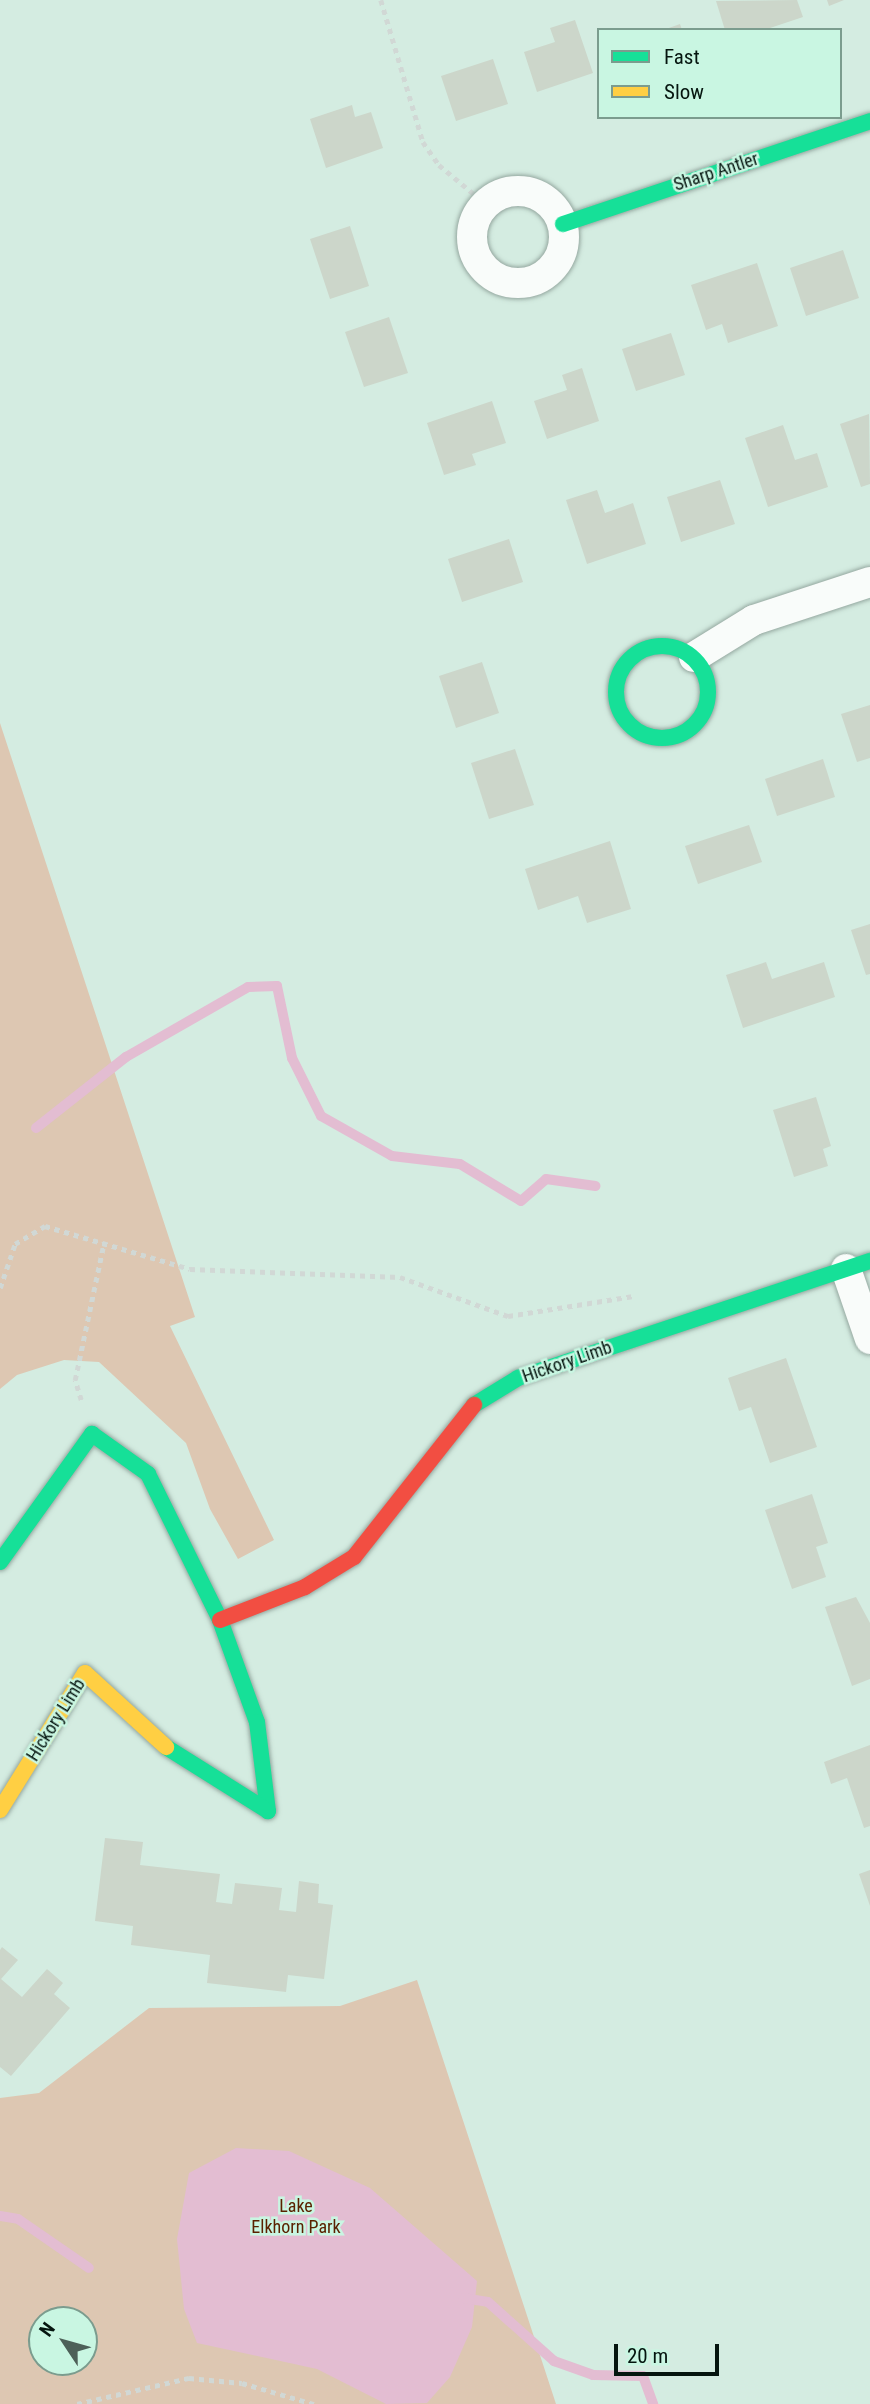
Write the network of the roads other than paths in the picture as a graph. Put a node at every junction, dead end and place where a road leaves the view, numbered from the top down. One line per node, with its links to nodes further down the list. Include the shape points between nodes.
1 (870, 121): 2 (street, Sharp Antler)
2 (563, 224): 2 (street, via 535,194 504,193 486,204 472,233 474,250 481,264 509,282 533,280 554,267 563,248)
3 (870, 582): 4 (street, via 754,620)
4 (694, 657): 4 (street, via 666,645 635,655 623,667 616,695 628,723 655,738 686,732 708,700 705,674)
5 (858, 1265): 6 (street); 8 (street, Hickory Limb, via 518,1378 473,1406 354,1557 305,1587)
6 (870, 1339)
7 (0, 1562): 8 (street, Hickory Limb, via 92,1434 148,1474 163,1493)
8 (220, 1620): 9 (street, Hickory Limb, via 257,1722 268,1811 186,1765 85,1673)
9 (0, 1810)

